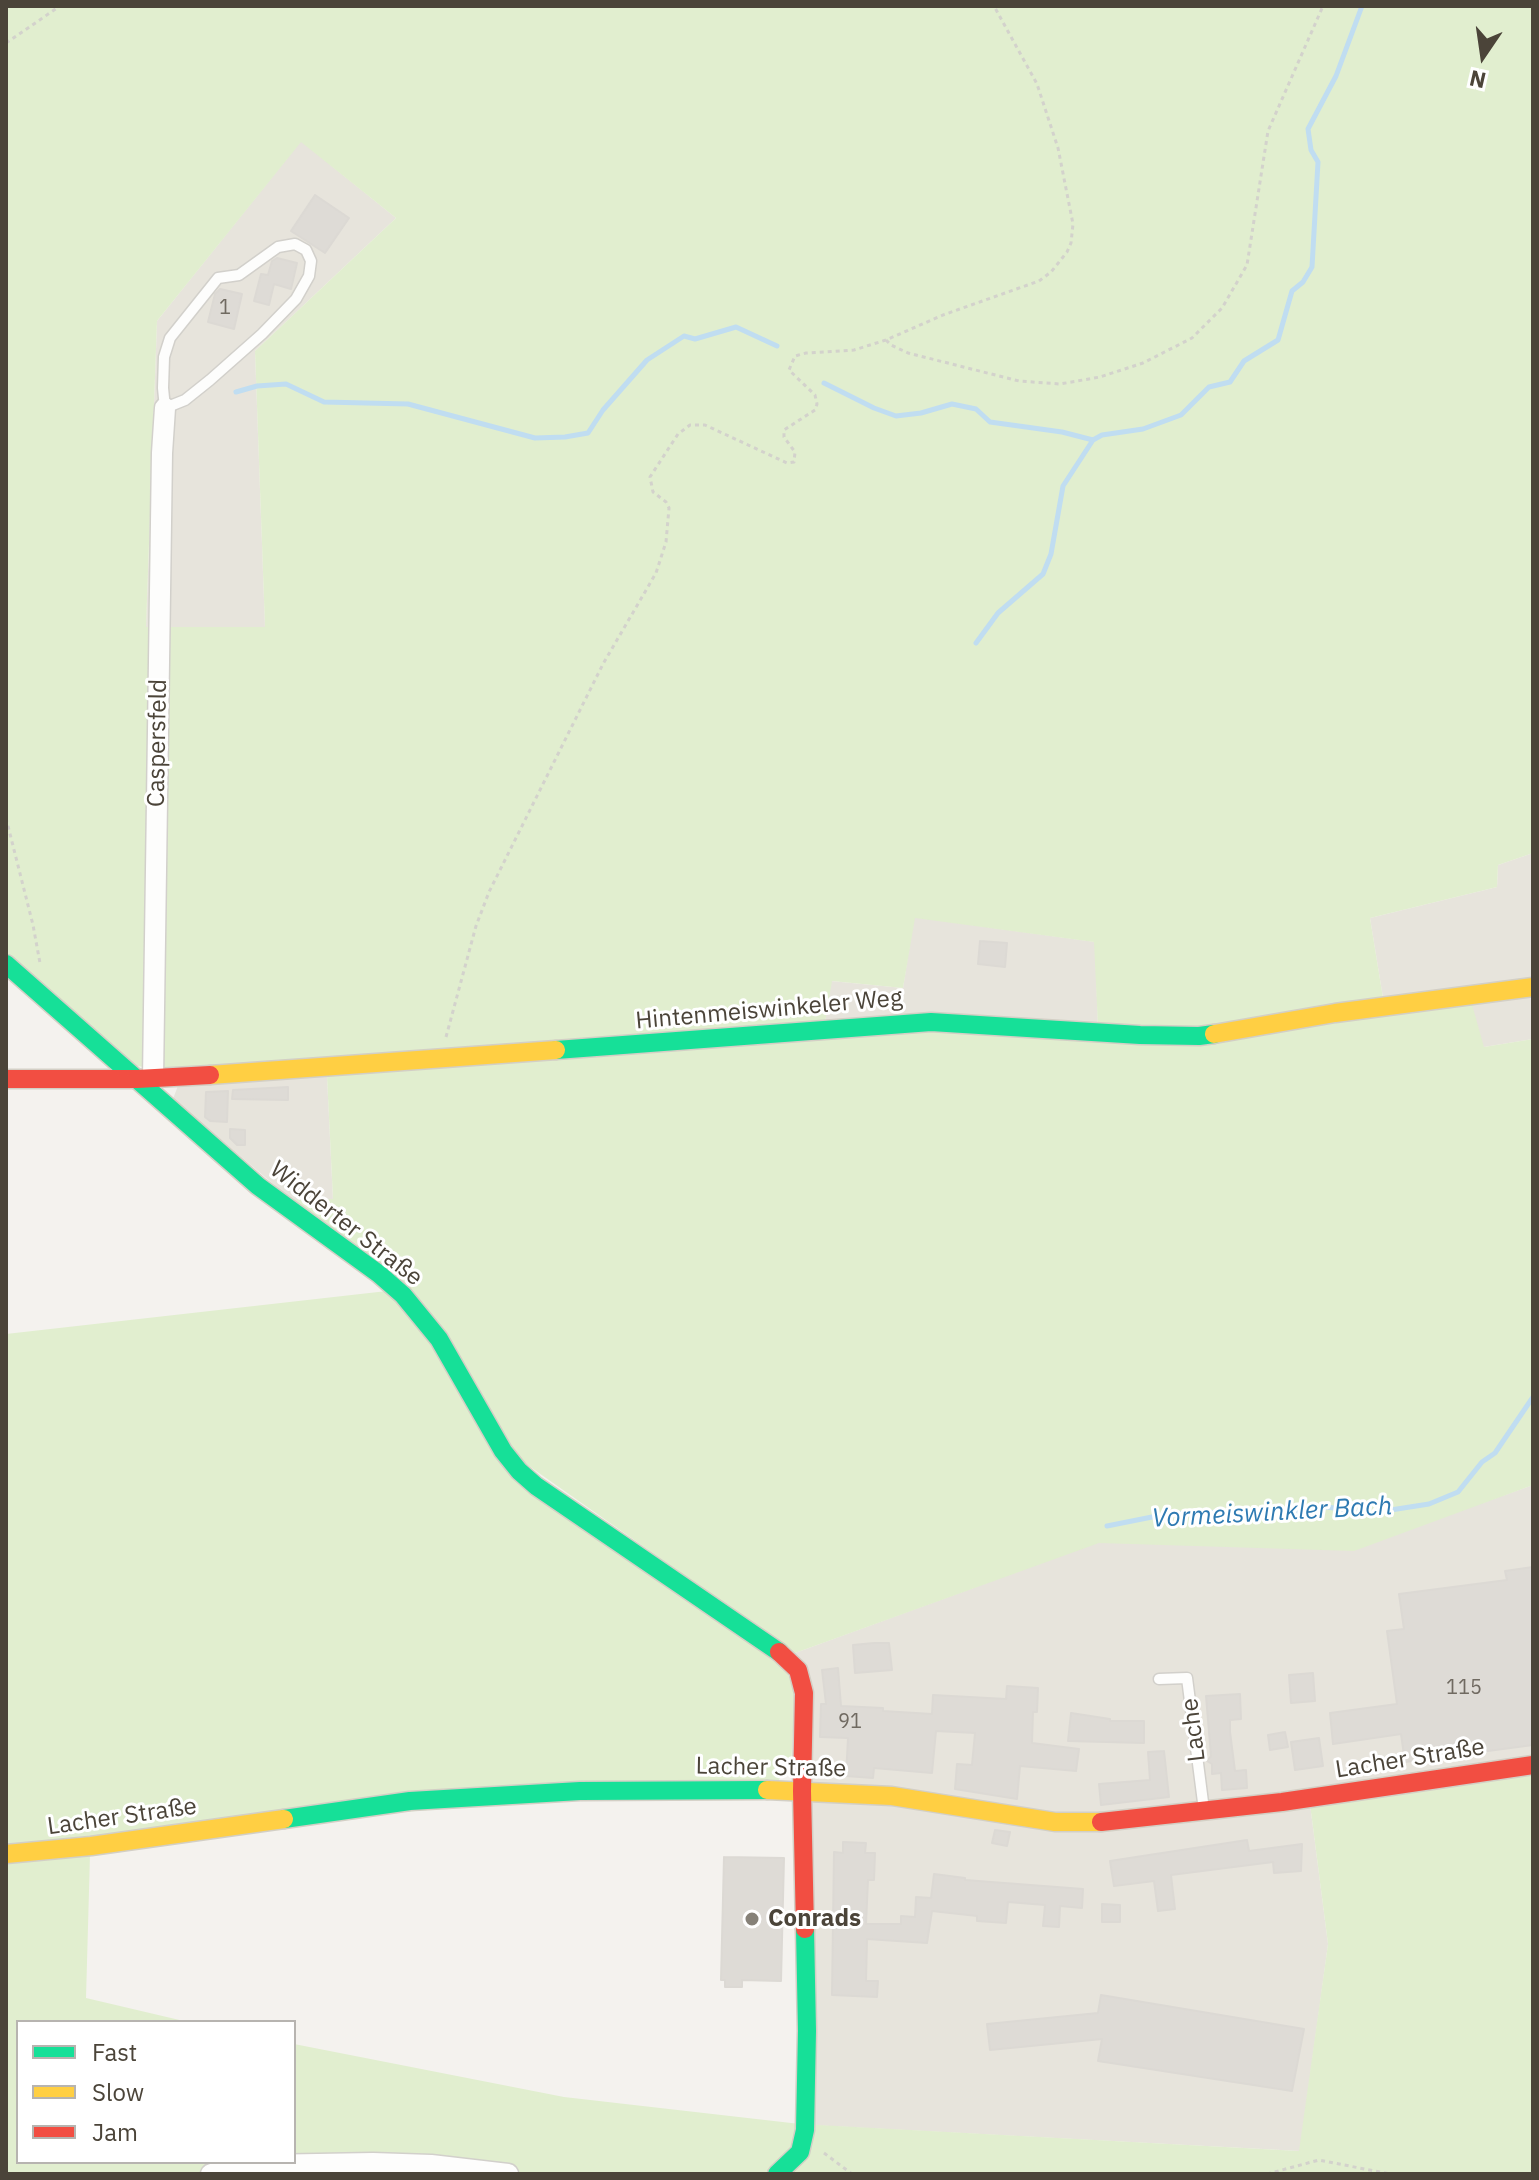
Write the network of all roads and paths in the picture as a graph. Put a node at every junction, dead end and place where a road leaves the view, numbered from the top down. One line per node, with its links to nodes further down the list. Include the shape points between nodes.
1 (60, 6): 4 (path)
2 (994, 6): 5 (path, via 1044,102 1072,210 1071,243 1039,281)
3 (1323, 6): 5 (path, via 1268,131 1247,265 1222,308 1192,338 1143,363 1060,384 1019,381 908,353)
4 (6, 43)
5 (886, 340): 11 (path, via 792,359 791,374 817,400 815,410 784,430 794,462 696,424 682,429 654,468 651,488 666,502 669,514 656,573 603,664 489,892)
6 (165, 408): 6 (lane, Caspersfeld, via 194,392 284,313 309,276 306,250 282,245 239,275 218,278 170,338 162,377); 12 (street, Caspersfeld)
7 (6, 818): 10 (path, via 36,939)
8 (6, 964): 10 (street, Widderter Straße)
9 (1533, 987): 11 (street, Hintenmeiswinkeler Weg, via 1199,1036 931,1022)
10 (42, 995): 12 (street, Widderter Straße)
11 (442, 1060): 12 (street, Hintenmeiswinkeler Weg)
12 (145, 1078): 13 (street, Hintenmeiswinkeler Weg); 16 (street, Widderter Straße, via 258,1186 403,1295 439,1339 519,1471 793,1664 804,1693)
13 (6, 1079)
14 (1159, 1679): 17 (lane, Lache, via 1187,1678)
15 (1533, 1765): 17 (street, Lacher Straße)
16 (802, 1791): 17 (street, Lacher Straße, via 892,1796 1065,1823); 18 (street, Lacher Straße, via 580,1791 410,1801); 19 (street, Widderter Straße, via 807,2031)
17 (1204, 1811)
18 (6, 1854)
19 (800, 2152): 22 (street); 23 (path, via 826,2153)
20 (211, 2174): 21 (street, via 262,2165 373,2163)
21 (508, 2174)
22 (777, 2174)
23 (851, 2174)
24 (1267, 2174): 25 (path, via 1319,2160)
25 (1390, 2174)

